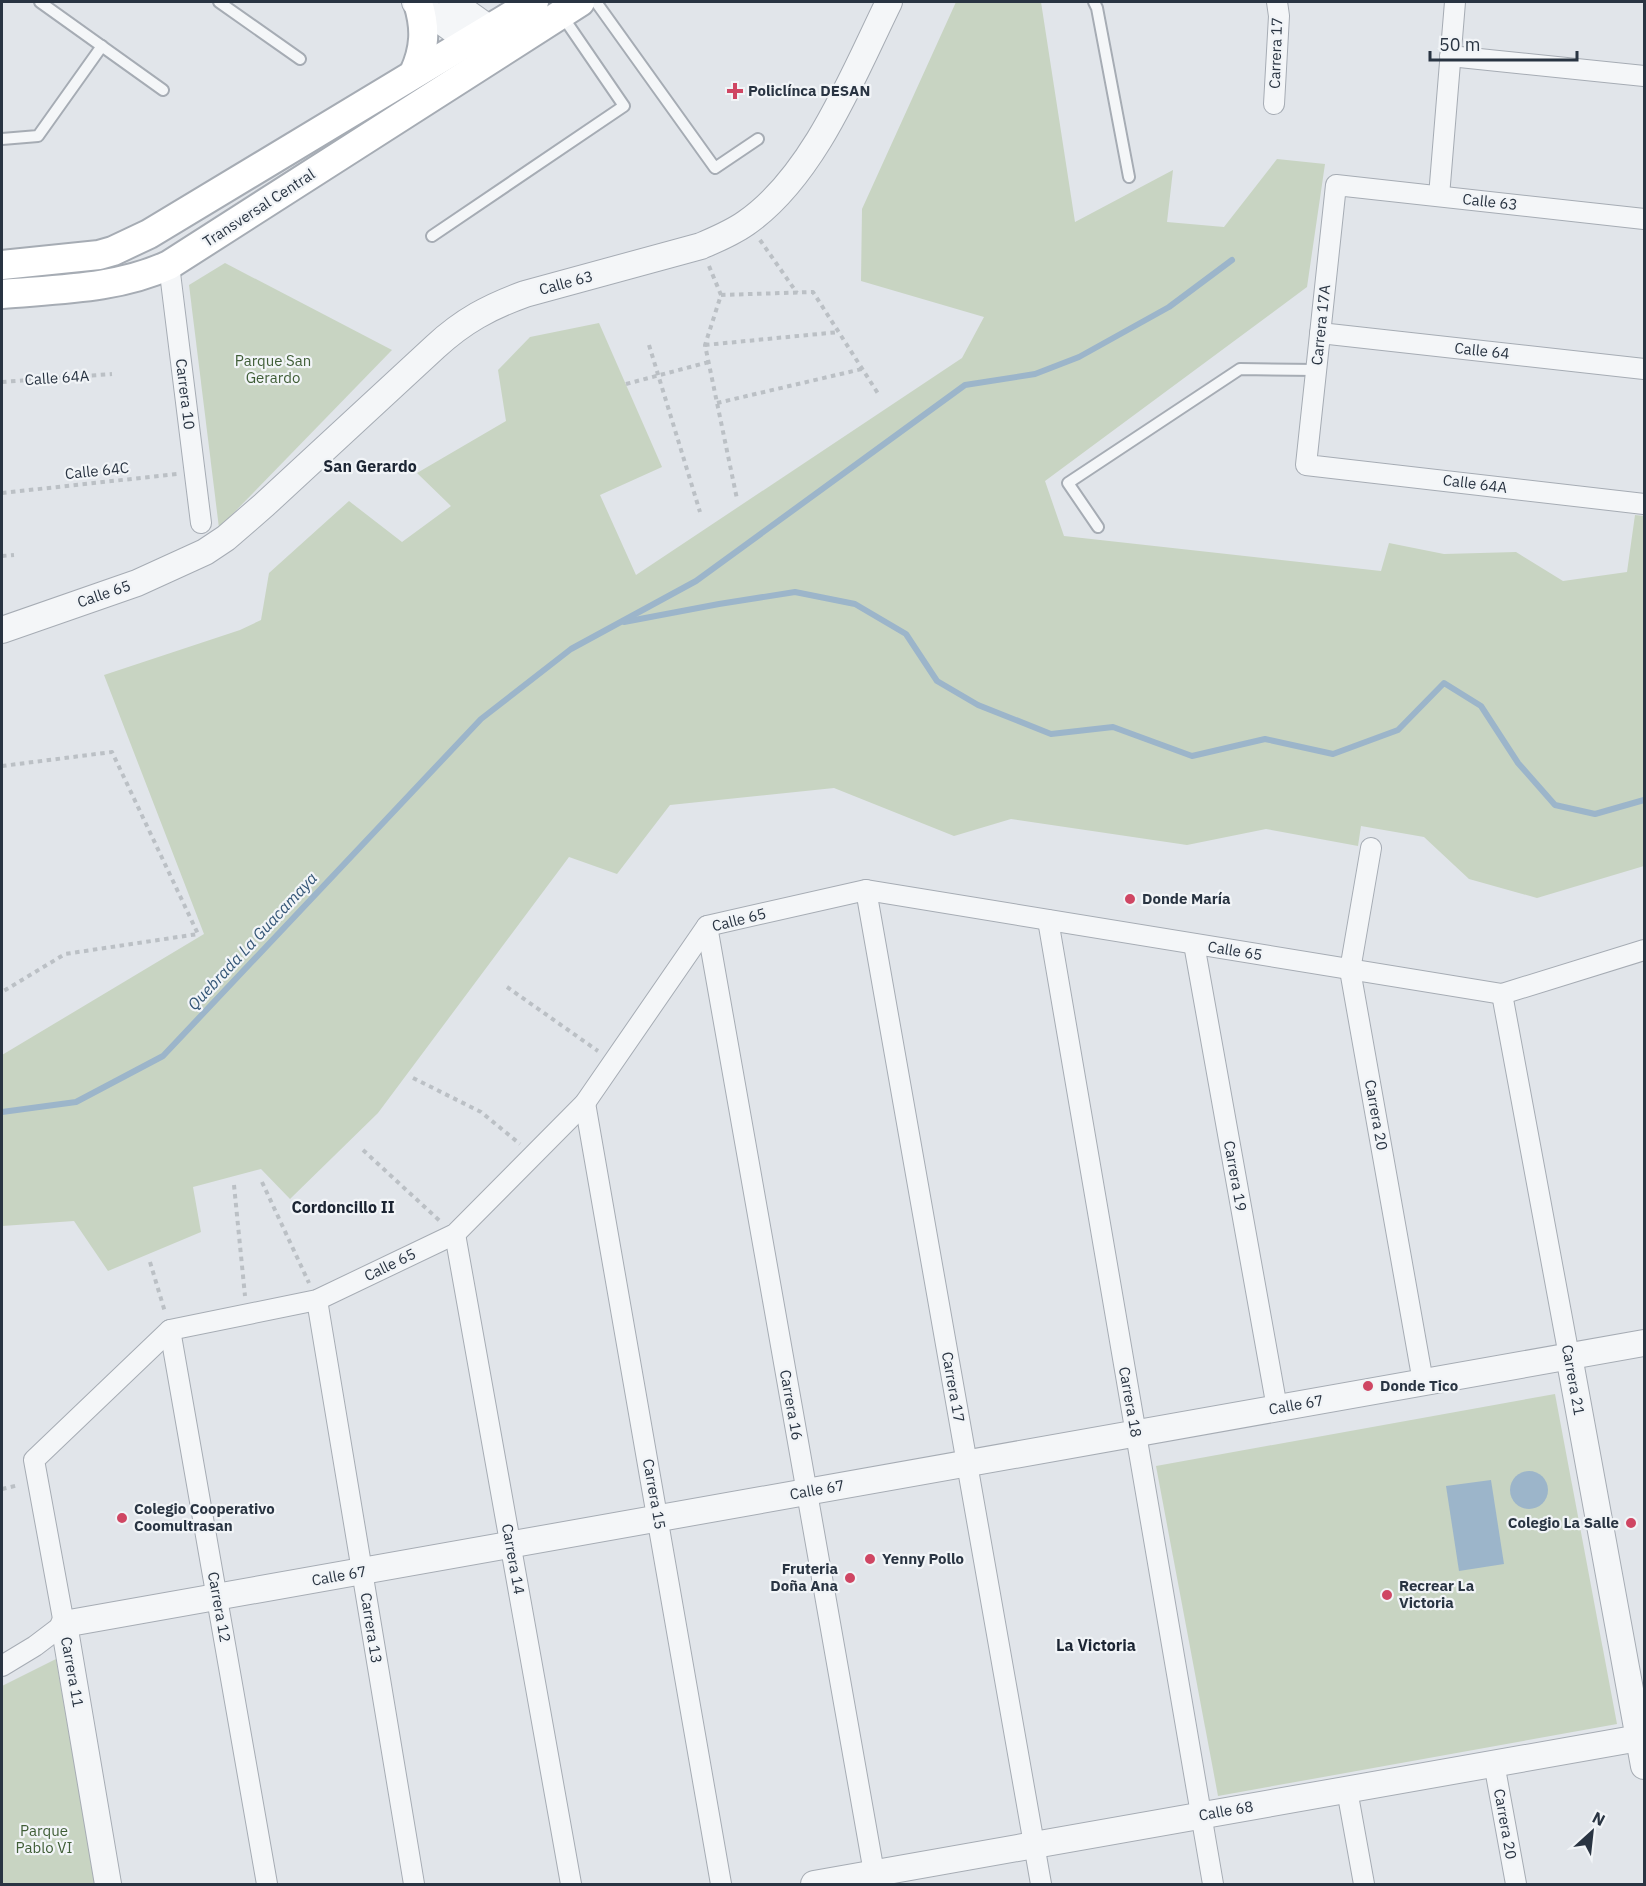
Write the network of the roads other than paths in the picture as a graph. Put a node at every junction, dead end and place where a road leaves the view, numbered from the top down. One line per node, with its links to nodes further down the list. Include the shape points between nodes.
1 (40, 2): 13 (lane)
2 (219, 2): 15 (lane)
3 (416, 2): 12 (street); 16 (main road, via 422,16 424,43)
4 (452, 2): 12 (street)
5 (534, 2): 12 (main road)
6 (596, 2): 21 (lane, via 715,168)
7 (889, 2): 37 (street, Calle 63, via 810,155 748,222 701,246 525,294 473,317 452,331 264,506)
8 (1094, 2): 22 (lane)
9 (1277, 2): 19 (street, Carrera 17)
10 (1455, 2): 14 (street)
11 (570, 8): 12 (main road); 26 (lane, via 624,106)
12 (490, 43): 16 (main road); 28 (main road, Transversal Central)
13 (102, 46): 18 (lane); 20 (lane, via 38,136)
14 (1450, 56): 17 (street); 24 (street)
15 (300, 59)
16 (414, 73): 27 (main road, via 129,244 99,255)
17 (1644, 76)
18 (163, 90)
19 (1274, 104)
20 (2, 139)
21 (758, 139)
22 (1129, 177)
23 (1335, 185): 24 (street, Calle 63); 30 (street, Carrera 17A)
24 (1439, 196): 25 (street, Calle 63)
25 (1644, 219)
26 (432, 237)
27 (2, 265)
28 (169, 265): 29 (main road, Transversal Central, via 107,284); 35 (street, Carrera 10)
29 (2, 294)
30 (1320, 333): 31 (street, Calle 64); 32 (street, Carrera 17A)
31 (1644, 369)
32 (1316, 370): 33 (street, Carrera 17A); 36 (lane, via 1240,369 1068,483)
33 (1306, 465): 34 (street, Calle 64A)
34 (1644, 504)
35 (201, 523)
36 (1098, 527)
37 (205, 552): 38 (street, Calle 65, via 137,583)
38 (2, 630)
39 (1371, 848): 45 (street, Carrera 20)
40 (866, 890): 41 (street, Calle 65); 42 (street, Calle 65); 56 (street, Carrera 17)
41 (1048, 920): 43 (street, Calle 65); 55 (street, Carrera 18)
42 (706, 926): 47 (street, Calle 65); 57 (street, Carrera 16)
43 (1194, 944): 45 (street, Calle 65); 54 (street, Carrera 19)
44 (1644, 950): 46 (street, Calle 65)
45 (1350, 970): 46 (street, Calle 65); 53 (street, Carrera 20)
46 (1502, 994): 52 (street, Carrera 21)
47 (585, 1104): 48 (street, Calle 65); 58 (street, Carrera 15)
48 (455, 1234): 49 (street, Calle 65); 59 (street, Carrera 14)
49 (317, 1300): 50 (street, Calle 65); 60 (street, Carrera 13)
50 (170, 1330): 61 (street, Carrera 12); 62 (street, Carrera 11, via 34,1460)
51 (1644, 1343): 52 (street, Calle 67)
52 (1569, 1356): 53 (street, Calle 67); 64 (street, Carrera 21)
53 (1423, 1382): 54 (street, Calle 67)
54 (1276, 1408): 55 (street, Calle 67)
55 (1136, 1434): 56 (street, Calle 67); 68 (street, Carrera 18)
56 (967, 1464): 57 (street, Calle 67); 69 (street, Carrera 17)
57 (806, 1492): 58 (street, Calle 67); 70 (street, Carrera 16)
58 (658, 1519): 59 (street, Calle 67); 75 (street, Carrera 15)
59 (511, 1545): 60 (street, Calle 67); 74 (street, Carrera 14)
60 (362, 1572): 61 (street, Calle 67); 73 (street, Carrera 13)
61 (217, 1597): 62 (street, Calle 67); 72 (street, Carrera 12)
62 (64, 1624): 63 (street, Calle 67); 71 (street, Carrera 11)
63 (2, 1666)
64 (1639, 1738): 65 (street, Calle 68); 66 (street, Carrera 21)
65 (1494, 1763): 67 (street, Calle 68); 80 (street, Carrera 20)
66 (1644, 1766)
67 (1347, 1790): 68 (street, Calle 68); 79 (street)
68 (1201, 1816): 69 (street, Calle 68); 78 (street, Carrera 18)
69 (1034, 1845): 70 (street, Calle 68); 77 (street, Carrera 17)
70 (875, 1879): 76 (street, Calle 68)
71 (108, 1884)
72 (267, 1884)
73 (414, 1884)
74 (571, 1884)
75 (721, 1884)
76 (814, 1884)
77 (1041, 1884)
78 (1213, 1884)
79 (1364, 1884)
80 (1515, 1884)

